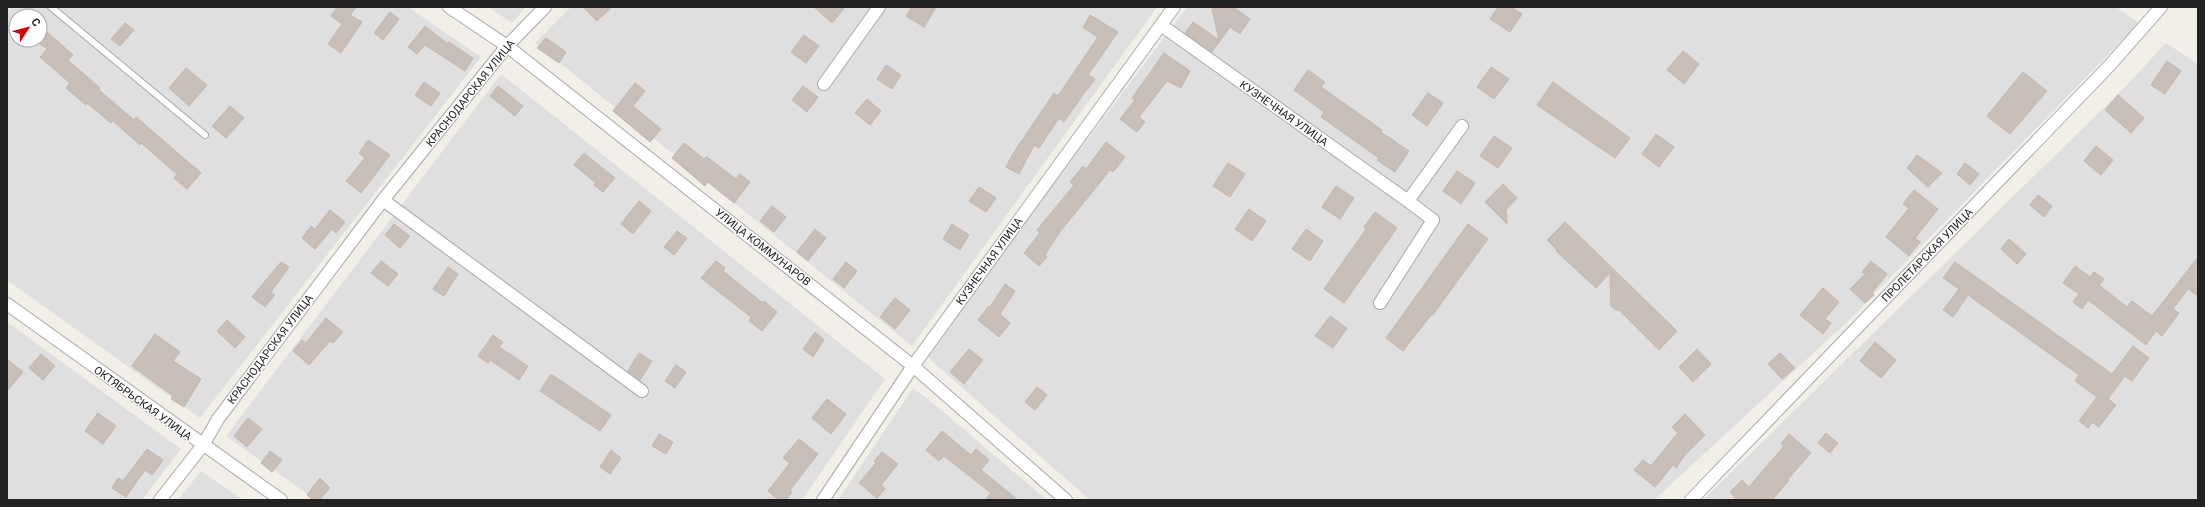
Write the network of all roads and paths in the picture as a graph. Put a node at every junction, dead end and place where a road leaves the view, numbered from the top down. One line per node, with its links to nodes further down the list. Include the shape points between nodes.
1 (51, 7): 11 (lane)
2 (449, 7): 8 (street, УЛИЦА КОММУНАРОВ)
3 (545, 7): 8 (street, КРАСНОДАРСКАЯ УЛИЦА)
4 (879, 7): 9 (street)
5 (1174, 7): 7 (street, КУЗНЕЧНАЯ УЛИЦА)
6 (2161, 7): 23 (street, ПРОЛЕТАРСКАЯ УЛИЦА, via 2110,65)
7 (1161, 25): 13 (street, КУЗНЕЧНАЯ УЛИЦА); 16 (street, КУЗНЕЧНАЯ УЛИЦА)
8 (508, 46): 12 (street, КРАСНОДАРСКАЯ УЛИЦА); 16 (street, УЛИЦА КОММУНАРОВ)
9 (824, 84)
10 (1462, 126): 13 (street)
11 (205, 135)
12 (383, 200): 17 (street); 18 (street, КРАСНОДАРСКАЯ УЛИЦА, via 218,419)
13 (1408, 201): 14 (street, КУЗНЕЧНАЯ УЛИЦА, via 1433,220)
14 (1380, 303)
15 (7, 304): 18 (street, ОКТЯБРЬСКАЯ УЛИЦА)
16 (913, 366): 21 (street, КУЗНЕЧНАЯ УЛИЦА); 22 (street, УЛИЦА КОММУНАРОВ)
17 (642, 392)
18 (203, 445): 19 (street, КРАСНОДАРСКАЯ УЛИЦА); 20 (street, ОКТЯБРЬСКАЯ УЛИЦА)
19 (160, 500)
20 (281, 500)
21 (823, 500)
22 (1066, 500)
23 (1691, 500)

